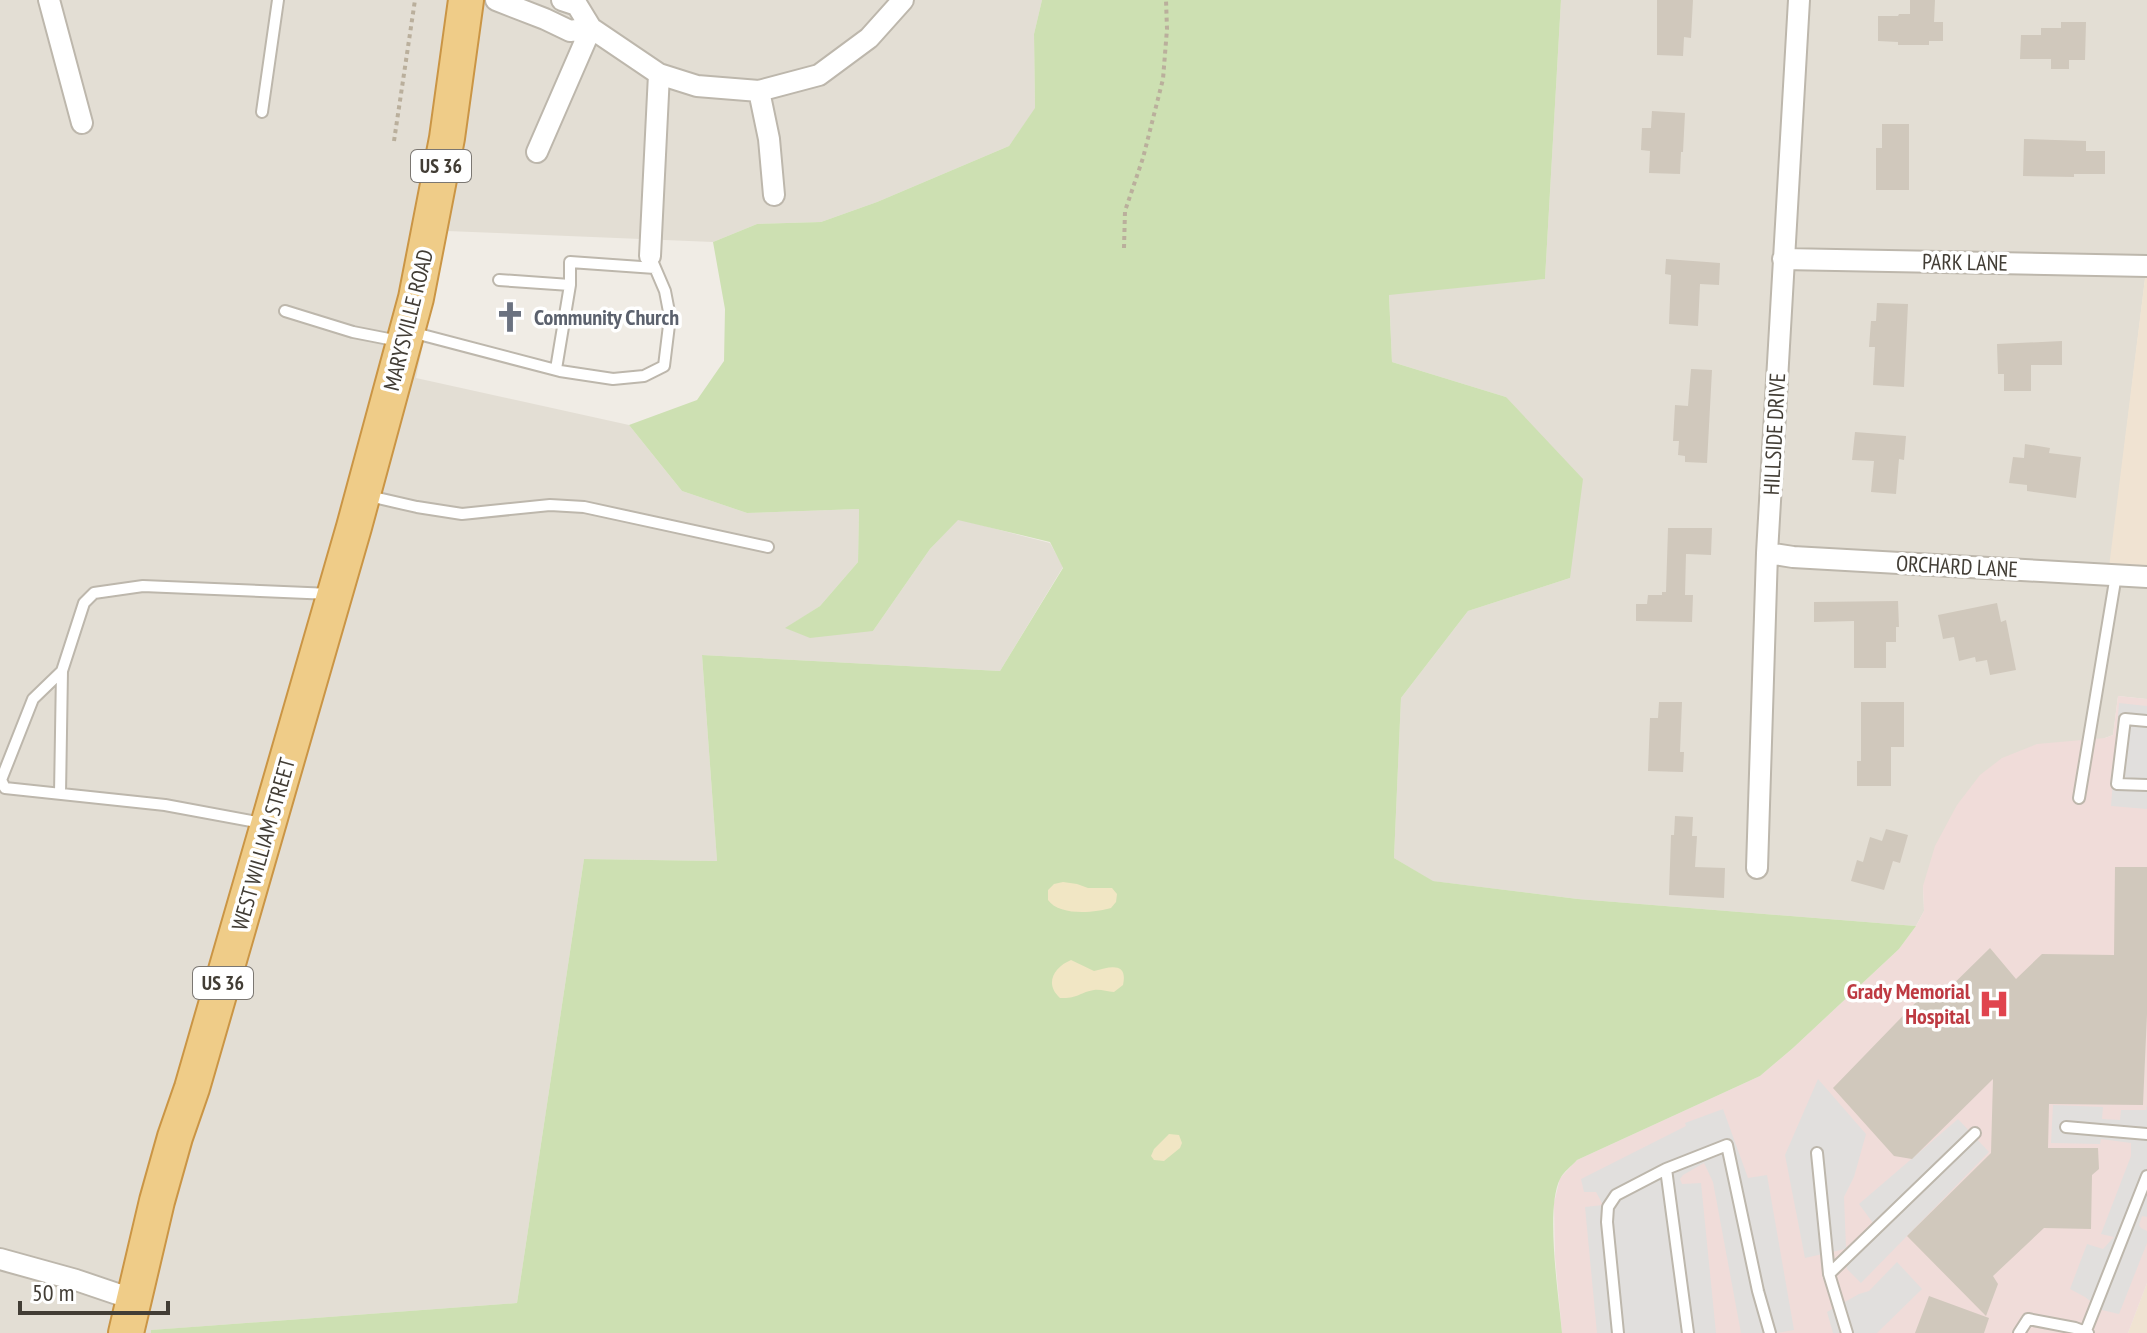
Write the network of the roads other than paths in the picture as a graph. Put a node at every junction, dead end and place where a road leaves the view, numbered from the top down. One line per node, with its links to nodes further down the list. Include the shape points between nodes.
1 (49, 0): 12 (street)
2 (278, 0): 11 (lane)
3 (466, 0): 21 (highway, MARYSVILLE ROAD / US 36, via 447,138)
4 (496, 0): 8 (street, via 570,31)
5 (562, 0): 8 (street, via 577,5)
6 (903, 0): 10 (street, via 869,38 819,75)
7 (1799, 0): 15 (street, HILLSIDE DRIVE)
8 (591, 28): 9 (street); 13 (street)
9 (659, 74): 10 (street, via 697,86); 16 (street)
10 (759, 91): 14 (street)
11 (262, 112)
12 (82, 123)
13 (537, 152)
14 (774, 195)
15 (1783, 259): 17 (street, PARK LANE); 25 (street, HILLSIDE DRIVE)
16 (652, 262): 19 (lane, via 570,262); 22 (lane, via 670,317 664,366 644,376 613,379)
17 (2147, 266)
18 (499, 280): 19 (lane)
19 (570, 285): 22 (lane)
20 (285, 311): 21 (lane, via 353,332)
21 (406, 337): 22 (lane); 23 (highway, MARYSVILLE ROAD / US 36)
22 (556, 369)
23 (363, 494): 24 (lane, via 462,514 584,507); 28 (highway, MARYSVILLE ROAD / US 36)
24 (768, 547)
25 (1767, 553): 26 (street, ORCHARD LANE); 36 (street, HILLSIDE DRIVE)
26 (2116, 575): 27 (street, ORCHARD LANE); 34 (lane)
27 (2147, 577)
28 (335, 595): 29 (highway, MARYSVILLE ROAD / US 36); 30 (lane, via 143,586 94,593 84,603)
29 (324, 633): 35 (highway, WEST WILLIAM STREET / US 36)
30 (62, 671): 33 (lane); 33 (lane, via 33,699 1,780 5,788)
31 (2147, 721): 32 (lane, via 2125,719 2117,784)
32 (2147, 785)
33 (60, 794): 35 (lane, via 165,805)
34 (2079, 798)
35 (268, 824): 45 (highway, WEST WILLIAM STREET / US 36, via 157,1201)
36 (1757, 868)
37 (2066, 1127): 39 (lane)
38 (1975, 1133): 44 (lane)
39 (2147, 1134)
40 (1817, 1153): 44 (lane)
41 (1666, 1169): 47 (lane, via 1616,1195 1608,1207); 48 (lane); 49 (lane, via 1727,1145)
42 (2147, 1176): 52 (lane)
43 (0, 1259): 45 (street)
44 (1829, 1274): 50 (lane)
45 (135, 1300): 46 (highway, WEST WILLIAM STREET / US 36)
46 (126, 1333)
47 (1618, 1333)
48 (1688, 1333)
49 (1770, 1333)
50 (1847, 1333)
51 (2019, 1333): 52 (lane, via 2028,1319)
52 (2086, 1333)

